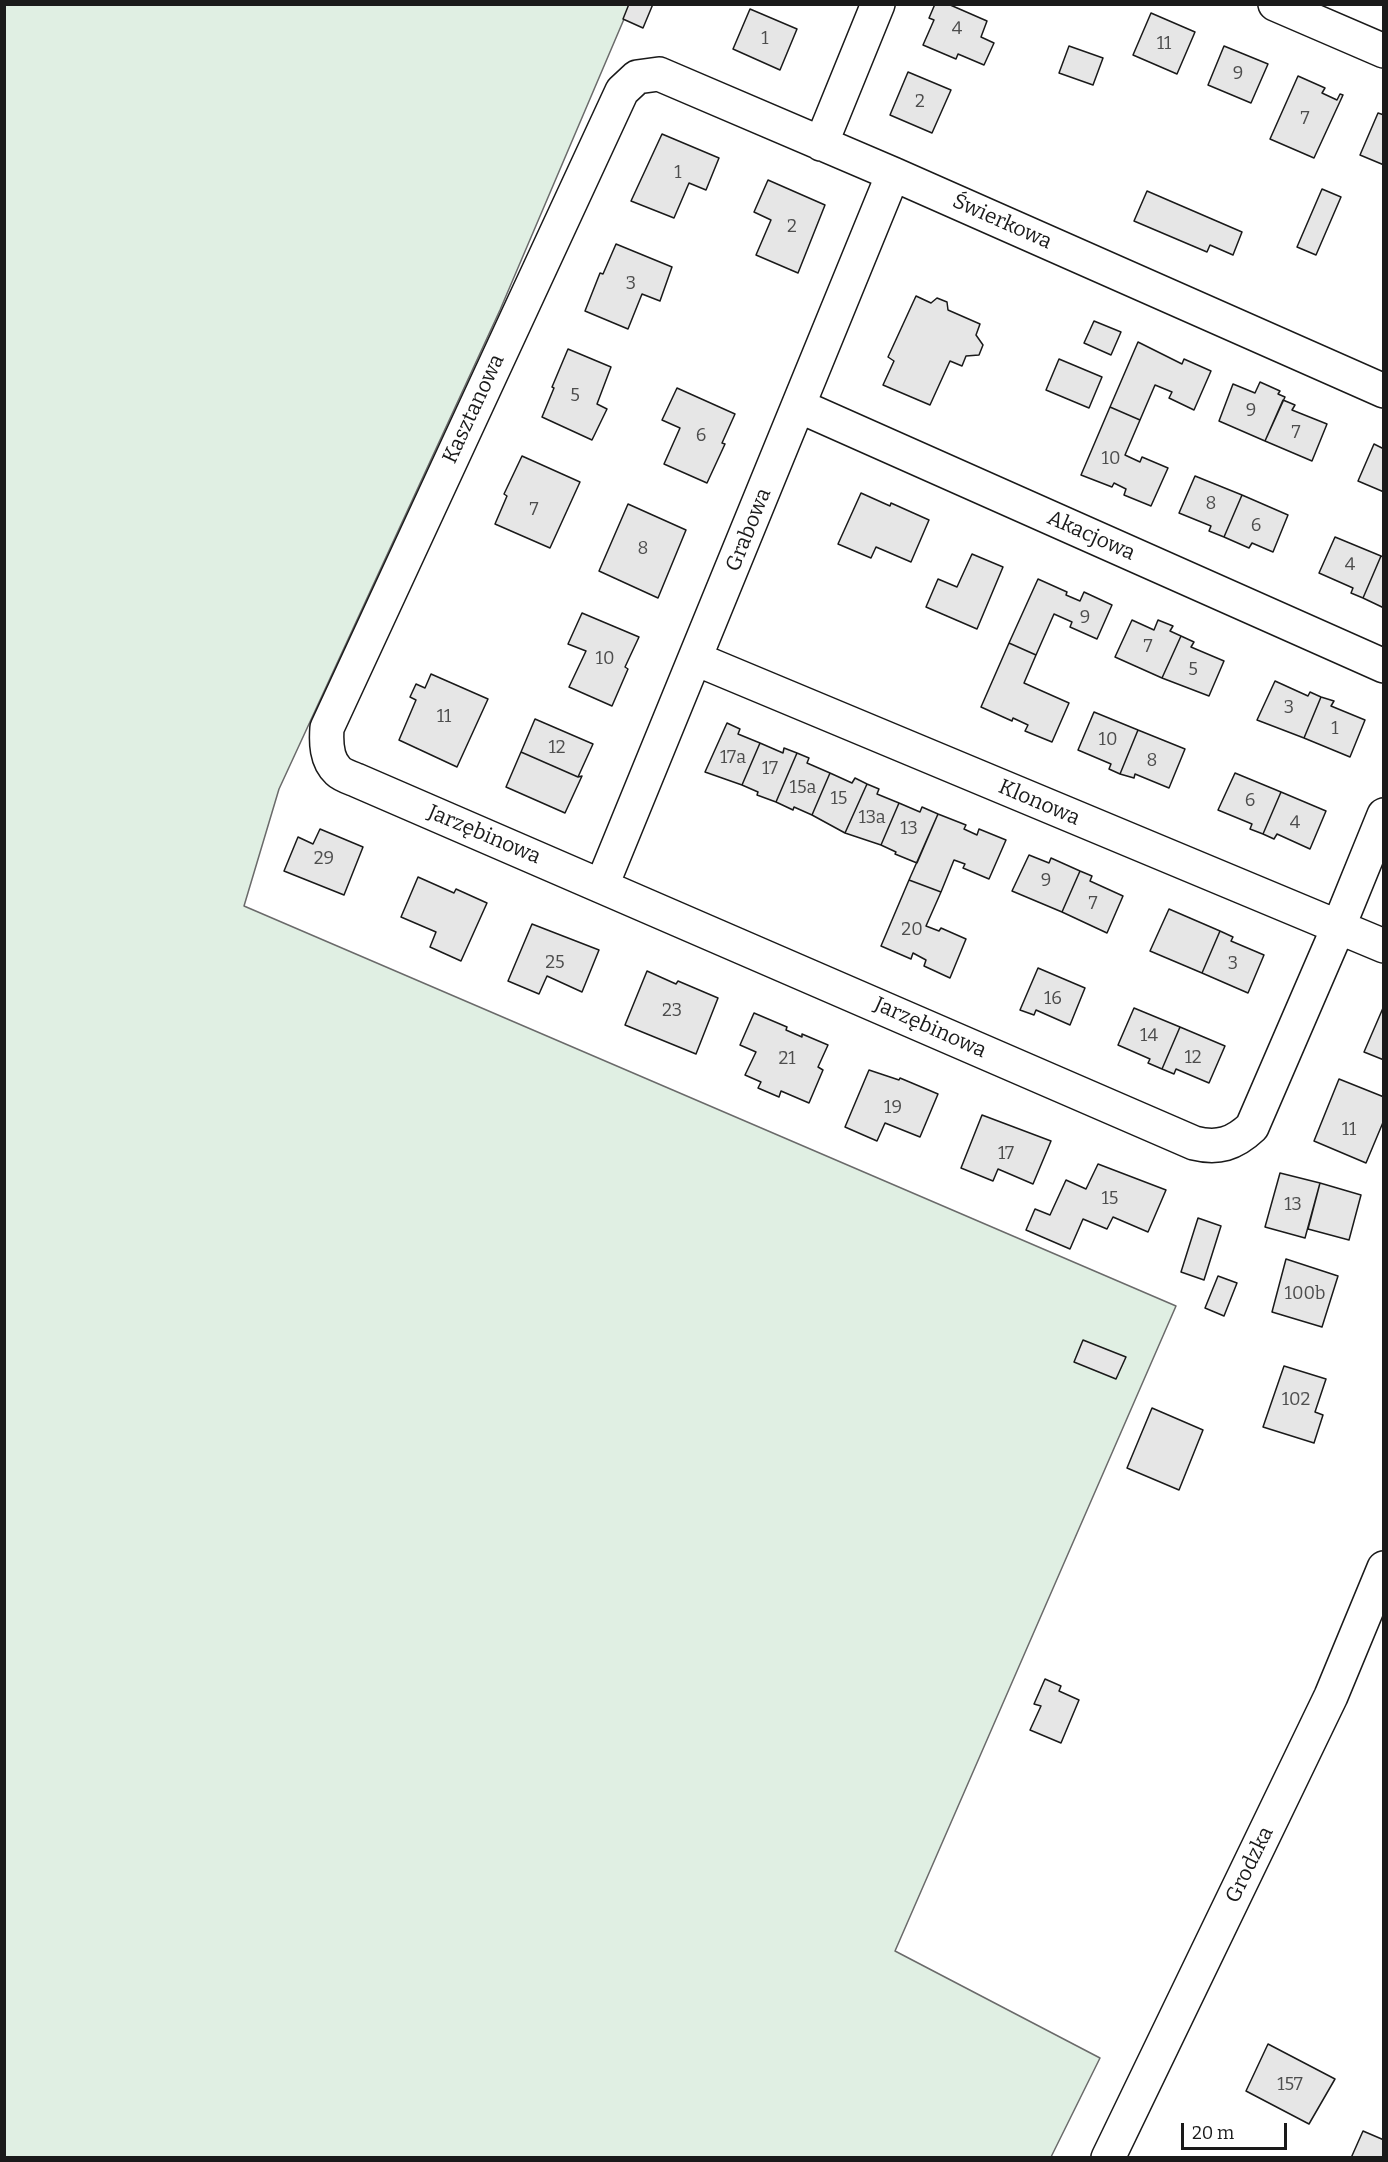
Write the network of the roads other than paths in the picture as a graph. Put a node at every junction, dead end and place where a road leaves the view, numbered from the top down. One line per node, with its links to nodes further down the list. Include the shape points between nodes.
1 (878, 4): 5 (street)
2 (1275, 4): 3 (street)
3 (1383, 51)
4 (622, 91): 5 (street, Świerkowa, via 637,77 659,74); 11 (street, Kasztanowa)
5 (821, 144): 6 (street, Świerkowa)
6 (893, 174): 7 (street, Świerkowa); 8 (street, Grabowa)
7 (1383, 391)
8 (799, 406): 9 (street, Grabowa); 10 (street, Akacjowa)
9 (696, 659): 13 (street, Grabowa); 14 (street, Klonowa)
10 (1383, 666)
11 (327, 728): 13 (street, Jarzębinowa, via 326,744 338,771)
12 (1383, 815): 14 (street, Jarzębinowa)
13 (602, 885): 14 (street, Jarzębinowa, via 1184,1139 1211,1147 1240,1139 1252,1127)
14 (1338, 928): 15 (street, Klonowa)
15 (1383, 946)
16 (1383, 1568): 17 (street, Grodzka, via 1331,1696)
17 (1108, 2157)

